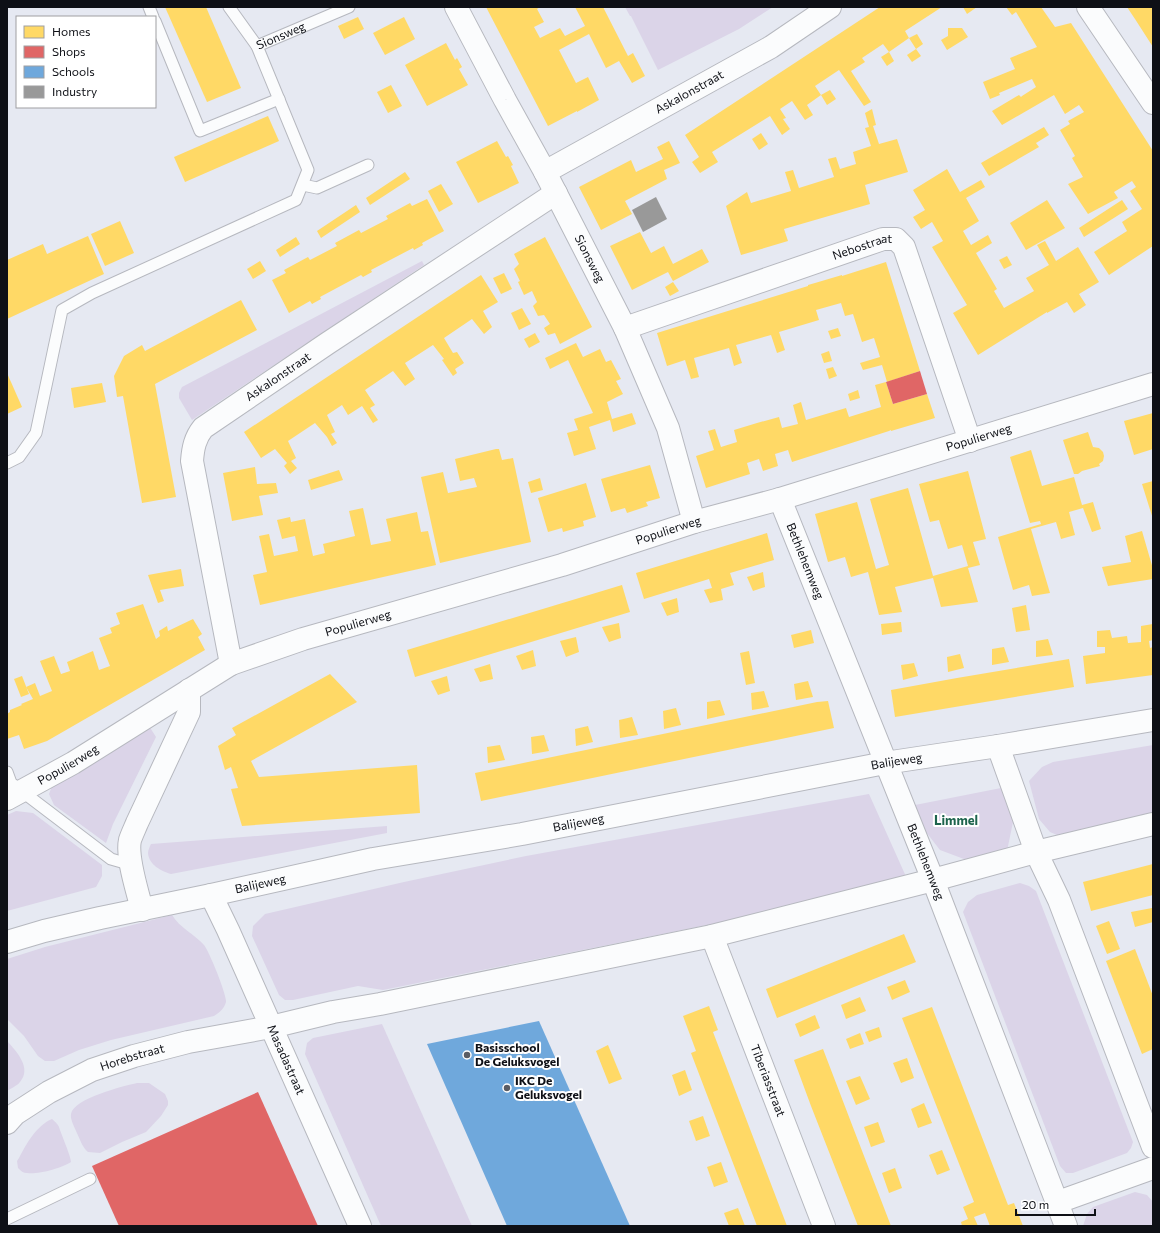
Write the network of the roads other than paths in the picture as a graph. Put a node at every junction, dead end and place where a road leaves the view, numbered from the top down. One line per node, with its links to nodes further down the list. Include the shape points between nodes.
1 (229, 7): 7 (lane, Sionsweg)
2 (349, 7): 7 (lane, Sionsweg)
3 (456, 7): 11 (street, Sionsweg)
4 (830, 7): 11 (street, Askalonstraat, via 771,47)
5 (1088, 7): 9 (street)
6 (156, 23): 8 (lane, via 200,131)
7 (257, 46): 8 (lane)
8 (279, 99): 12 (lane, via 308,170)
9 (1153, 102)
10 (368, 165): 12 (lane, via 317,188)
11 (545, 172): 13 (street, Sionsweg)
12 (303, 184): 17 (lane, via 296,200 92,293 62,310 36,433 19,457)
13 (556, 193): 14 (street, Sionsweg); 20 (street, Askalonstraat, via 328,343 203,428 198,434 192,461)
14 (625, 328): 16 (street, Nebostraat, via 883,239 896,239 904,247); 19 (street, Sionsweg, via 668,428)
15 (1153, 384): 16 (street, Populierweg)
16 (970, 441): 18 (street, Populierweg)
17 (7, 463)
18 (780, 499): 19 (street, Populierweg); 24 (street, Bethlehemweg)
19 (694, 522): 20 (street, Populierweg, via 562,565 303,639)
20 (231, 664): 21 (street, Populierweg)
21 (189, 690): 26 (street, Populierweg, via 74,763); 29 (street, via 189,712 130,841)
22 (1153, 720): 23 (street, Balijeweg)
23 (998, 746): 24 (street, Balijeweg); 28 (street)
24 (885, 763): 30 (street, Bethlehemweg); 31 (street, Balijeweg, via 522,834 373,859)
25 (7, 772): 26 (lane)
26 (14, 795): 29 (lane, via 111,859)
27 (1153, 824): 28 (street)
28 (1036, 852): 30 (street); 37 (street, via 1060,900)
29 (132, 865): 32 (street)
30 (933, 880): 33 (street); 40 (street, Bethlehemweg)
31 (211, 895): 32 (street, Balijeweg); 35 (street, Masadastraat)
32 (142, 910): 34 (street, Balijeweg, via 44,931)
33 (712, 936): 35 (street, via 333,1012); 43 (street, Tiberiasstraat)
34 (7, 942)
35 (271, 1027): 36 (street, Horebstraat, via 188,1042 92,1070 49,1092 15,1114); 42 (street, Masadastraat)
36 (7, 1123)
37 (1153, 1147)
38 (1153, 1168): 40 (street)
39 (90, 1179): 41 (lane)
40 (1058, 1202): 44 (street, Bethlehemweg)
41 (7, 1219)
42 (360, 1226)
43 (824, 1226)
44 (1066, 1226)

